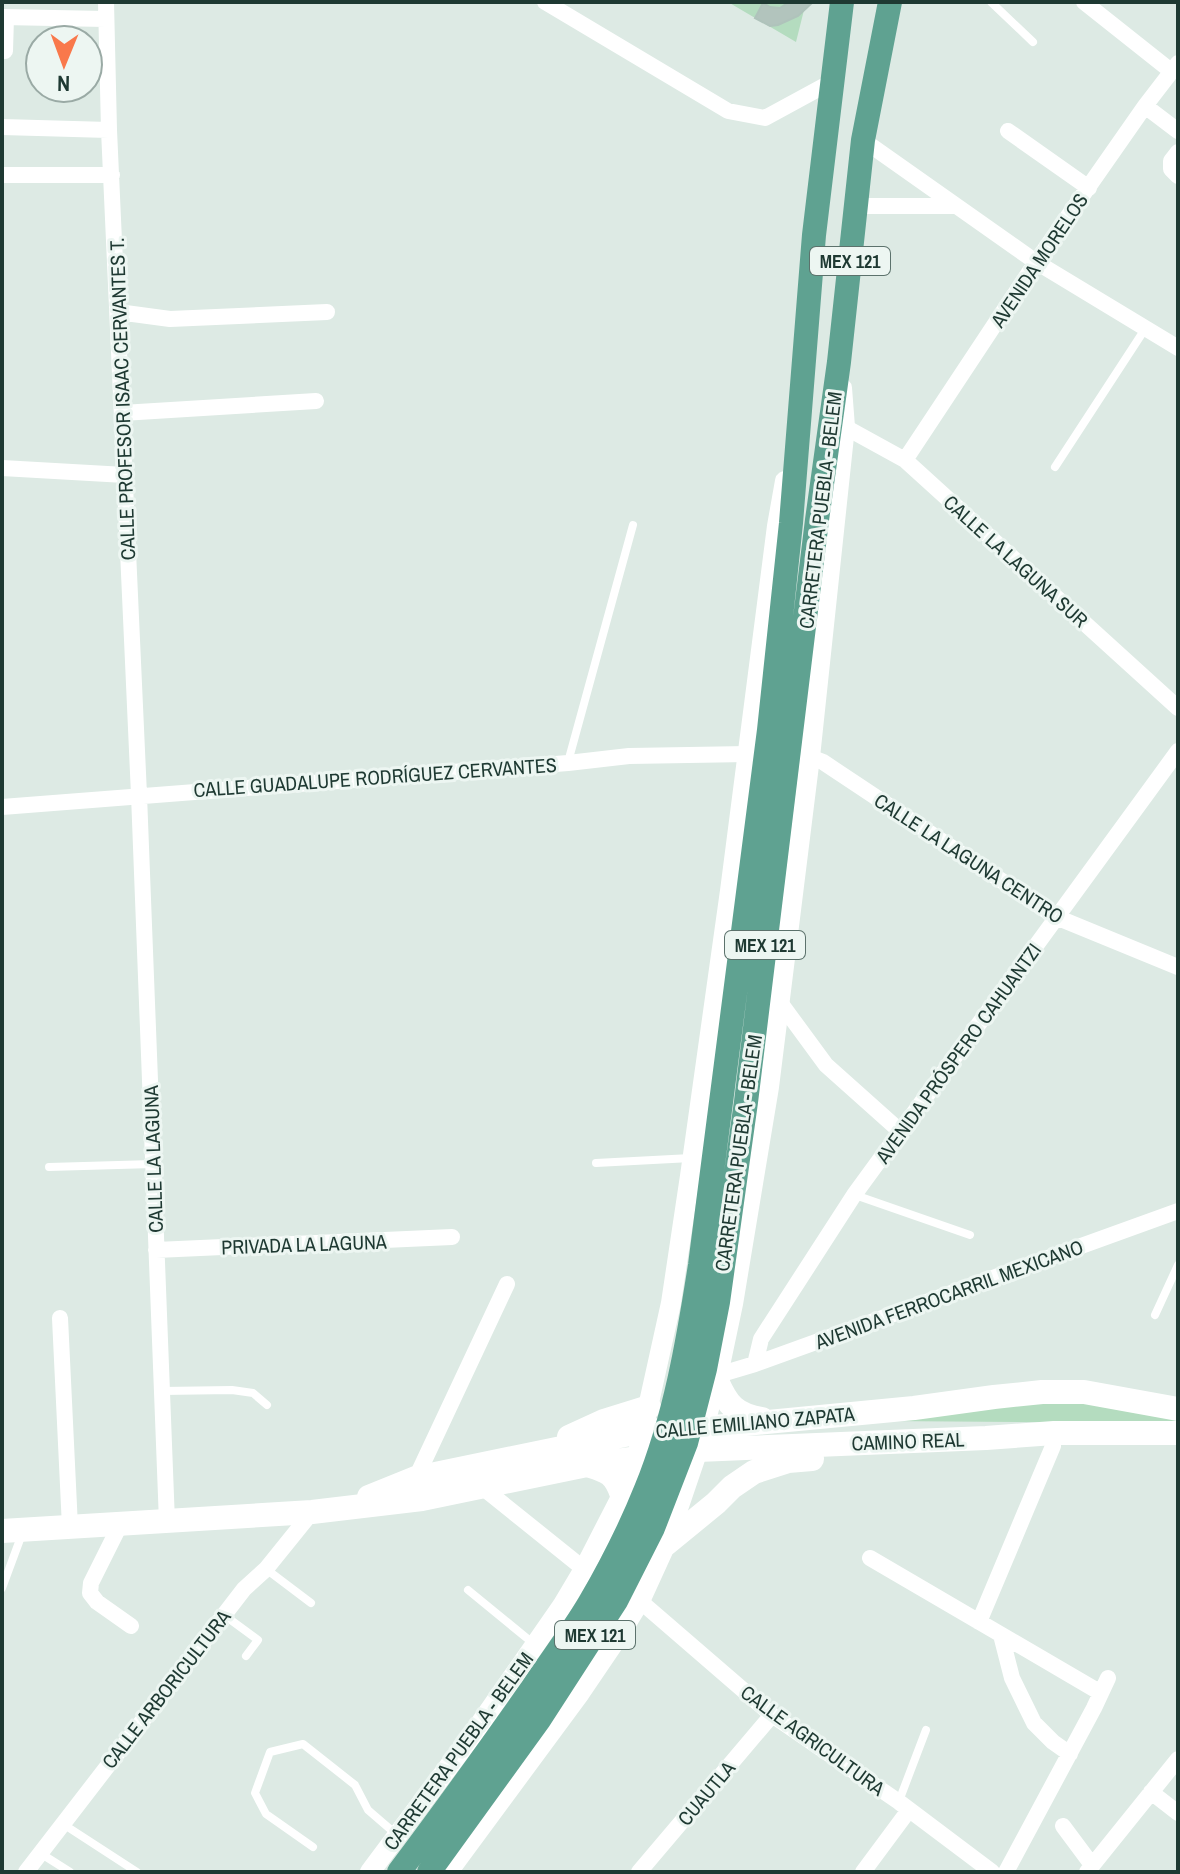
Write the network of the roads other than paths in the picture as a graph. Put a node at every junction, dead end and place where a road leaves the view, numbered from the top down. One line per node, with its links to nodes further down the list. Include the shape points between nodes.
1 (545, 2): 11 (street, via 728,111 765,118)
2 (842, 2): 11 (main road, CARRETERA PUEBLA - BELEM / MEX 121)
3 (890, 2): 17 (main road, CARRETERA PUEBLA - BELEM / MEX 121)
4 (991, 2): 8 (lane)
5 (1084, 2): 10 (street)
6 (106, 10): 7 (street); 14 (street, CALLE PROFESOR ISAAC CERVANTES T.)
7 (4, 17): 9 (street)
8 (1033, 42)
9 (5, 51)
10 (1176, 70): 12 (street, AVENIDA MORELOS)
11 (833, 81): 31 (main road, CARRETERA PUEBLA - BELEM / MEX 121)
12 (1145, 106): 16 (street); 22 (street, AVENIDA MORELOS)
13 (2, 127): 14 (street)
14 (109, 130): 20 (street, CALLE PROFESOR ISAAC CERVANTES T.)
15 (1008, 131): 22 (street)
16 (1178, 131)
17 (863, 140): 23 (main road, CARRETERA PUEBLA - BELEM / MEX 121); 24 (street)
18 (1178, 152): 21 (street, via 1171,161)
19 (2, 175): 20 (street)
20 (112, 175): 26 (street, CALLE PROFESOR ISAAC CERVANTES T.)
21 (1178, 176)
22 (1089, 188): 25 (street, AVENIDA MORELOS)
23 (856, 206): 24 (street); 30 (main road, CARRETERA PUEBLA - BELEM / MEX 121)
24 (954, 206): 25 (street)
25 (1036, 262): 28 (street); 35 (street, AVENIDA MORELOS)
26 (118, 312): 27 (street, via 170,319); 33 (street, CALLE PROFESOR ISAAC CERVANTES T.)
27 (327, 312)
28 (1146, 329): 29 (street); 36 (lane)
29 (1178, 348)
30 (839, 362): 34 (street, CARRETERA PUEBLA - BELEM); 118 (main road, CARRETERA PUEBLA - BELEM / MEX 121, via 720,1287 686,1443 653,1528 616,1601 539,1720)
31 (804, 371): 42 (street, CARRETERA PUEBLA - BELEM, via 777,526); 117 (main road, CARRETERA PUEBLA - BELEM / MEX 121, via 769,730 723,1096 690,1329 671,1416 646,1489 589,1605)
32 (316, 401): 33 (street)
33 (122, 413): 38 (street, CALLE PROFESOR ISAAC CERVANTES T.)
34 (845, 427): 35 (street, CALLE LA LAGUNA SUR); 43 (street, CARRETERA PUEBLA - BELEM)
35 (905, 460): 40 (street, CALLE LA LAGUNA SUR)
36 (1055, 467)
37 (2, 468): 38 (street)
38 (125, 475): 45 (street, CALLE PROFESOR ISAAC CERVANTES T.)
39 (633, 525): 44 (lane)
40 (1178, 708)
41 (1178, 751): 47 (street, AVENIDA PRÓSPERO CAHUANTZI)
42 (748, 754): 44 (street, CALLE GUADALUPE RODRÍGUEZ CERVANTES); 51 (street, CARRETERA PUEBLA - BELEM)
43 (810, 757): 47 (street, CALLE LA LAGUNA CENTRO); 49 (street, CARRETERA PUEBLA - BELEM)
44 (568, 763): 45 (street, CALLE GUADALUPE RODRÍGUEZ CERVANTES)
45 (139, 795): 46 (street, CALLE GUADALUPE RODRÍGUEZ CERVANTES); 53 (street, CALLE LA LAGUNA)
46 (2, 807)
47 (1056, 917): 48 (street, CALLE LA LAGUNA CENTRO); 50 (street, AVENIDA PRÓSPERO CAHUANTZI)
48 (1178, 967)
49 (779, 1001): 50 (street, via 826,1065); 65 (street, CARRETERA PUEBLA - BELEM, via 764,1118)
50 (901, 1132): 55 (street, AVENIDA PRÓSPERO CAHUANTZI)
51 (693, 1158): 52 (lane); 69 (street, CARRETERA PUEBLA - BELEM, via 671,1303)
52 (596, 1163)
53 (153, 1164): 54 (lane); 59 (street, CALLE LA LAGUNA)
54 (49, 1167)
55 (854, 1195): 57 (lane); 64 (street, AVENIDA PRÓSPERO CAHUANTZI, via 761,1339)
56 (1178, 1211): 64 (street, AVENIDA FERROCARRIL MEXICANO)
57 (970, 1235)
58 (452, 1237): 59 (street, PRIVADA LA LAGUNA)
59 (156, 1250): 66 (street, CALLE LA LAGUNA)
60 (1178, 1265): 62 (lane)
61 (507, 1284): 77 (street)
62 (1155, 1315)
63 (60, 1318): 84 (street)
64 (755, 1364): 65 (street, AVENIDA FERROCARRIL MEXICANO)
65 (717, 1378): 70 (main road, via 732,1407 747,1417); 73 (street, CARRETERA PUEBLA - BELEM)
66 (162, 1391): 67 (lane, via 232,1390 253,1393); 82 (street, CALLE LA LAGUNA)
67 (267, 1405)
68 (1178, 1409): 70 (main road, CALLE EMILIANO ZAPATA, via 1084,1392 1042,1392)
69 (646, 1419): 73 (main road, CALLE EMILIANO ZAPATA); 75 (street, CARRETERA PUEBLA - BELEM); 77 (main road, CALLE EMILIANO ZAPATA, via 532,1454)
70 (772, 1421): 73 (main road, CALLE EMILIANO ZAPATA)
71 (1178, 1433): 72 (main road, CAMINO REAL)
72 (986, 1438): 73 (main road, CAMINO REAL); 86 (main road, via 788,1461 754,1472)
73 (701, 1439): 75 (main road, CAMINO REAL); 86 (street, CARRETERA PUEBLA - BELEM)
74 (1053, 1446): 95 (street)
75 (637, 1457): 76 (main road, CALLE EMILIANO ZAPATA); 79 (street, CARRETERA PUEBLA - BELEM)
76 (587, 1465): 78 (main road, CALLE EMILIANO ZAPATA); 79 (main road, via 605,1470)
77 (416, 1478): 80 (main road, CALLE EMILIANO ZAPATA)
78 (482, 1487): 80 (main road, CALLE EMILIANO ZAPATA); 89 (street)
79 (622, 1495): 89 (street, CARRETERA PUEBLA - BELEM)
80 (340, 1508): 81 (main road, CALLE EMILIANO ZAPATA)
81 (312, 1512): 82 (main road, CALLE EMILIANO ZAPATA); 88 (street, CALLE ARBORICULTURA)
82 (167, 1522): 83 (main road, CALLE EMILIANO ZAPATA)
83 (120, 1525): 84 (main road, CALLE EMILIANO ZAPATA); 96 (street, via 90,1593)
84 (70, 1527): 85 (main road, CALLE EMILIANO ZAPATA)
85 (13, 1530): 90 (lane)
86 (666, 1544): 92 (street, CARRETERA PUEBLA - BELEM)
87 (870, 1558): 95 (street)
88 (266, 1569): 93 (lane); 94 (street, CALLE ARBORICULTURA)
89 (584, 1569): 98 (street, CARRETERA PUEBLA - BELEM)
90 (2, 1588)
91 (468, 1590): 98 (lane)
92 (640, 1601): 100 (street, CALLE AGRICULTURA); 119 (street, CARRETERA PUEBLA - BELEM, via 580,1693)
93 (311, 1603)
94 (224, 1615): 99 (lane, via 258,1640); 107 (street, CALLE ARBORICULTURA)
95 (979, 1622): 97 (street)
96 (131, 1626)
97 (1001, 1635): 102 (street, via 1012,1678 1034,1723); 102 (street, via 1105,1686)
98 (535, 1645): 109 (street, CARRETERA PUEBLA - BELEM)
99 (246, 1656)
100 (772, 1715): 105 (street, CALLE AGRICULTURA); 120 (street, CUAUTLA)
101 (926, 1730): 105 (lane)
102 (1070, 1754): 123 (street)
103 (1178, 1759): 104 (street)
104 (1151, 1792): 106 (street); 112 (street)
105 (904, 1806): 121 (street); 122 (street, CALLE AGRICULTURA)
106 (1178, 1813)
107 (63, 1823): 111 (street, CALLE ARBORICULTURA); 115 (lane)
108 (1063, 1826): 112 (street)
109 (398, 1836): 110 (lane, via 368,1810 355,1785 303,1744 270,1752 255,1793 266,1814); 116 (street, CARRETERA PUEBLA - BELEM)
110 (313, 1847)
111 (40, 1853): 113 (street, CALLE ARBORICULTURA); 114 (lane)
112 (1089, 1869)
113 (26, 1872)
114 (70, 1872)
115 (137, 1872)
116 (370, 1872)
117 (399, 1872)
118 (429, 1872)
119 (448, 1872)
120 (639, 1872)
121 (863, 1872)
122 (992, 1872)
123 (1006, 1872)

